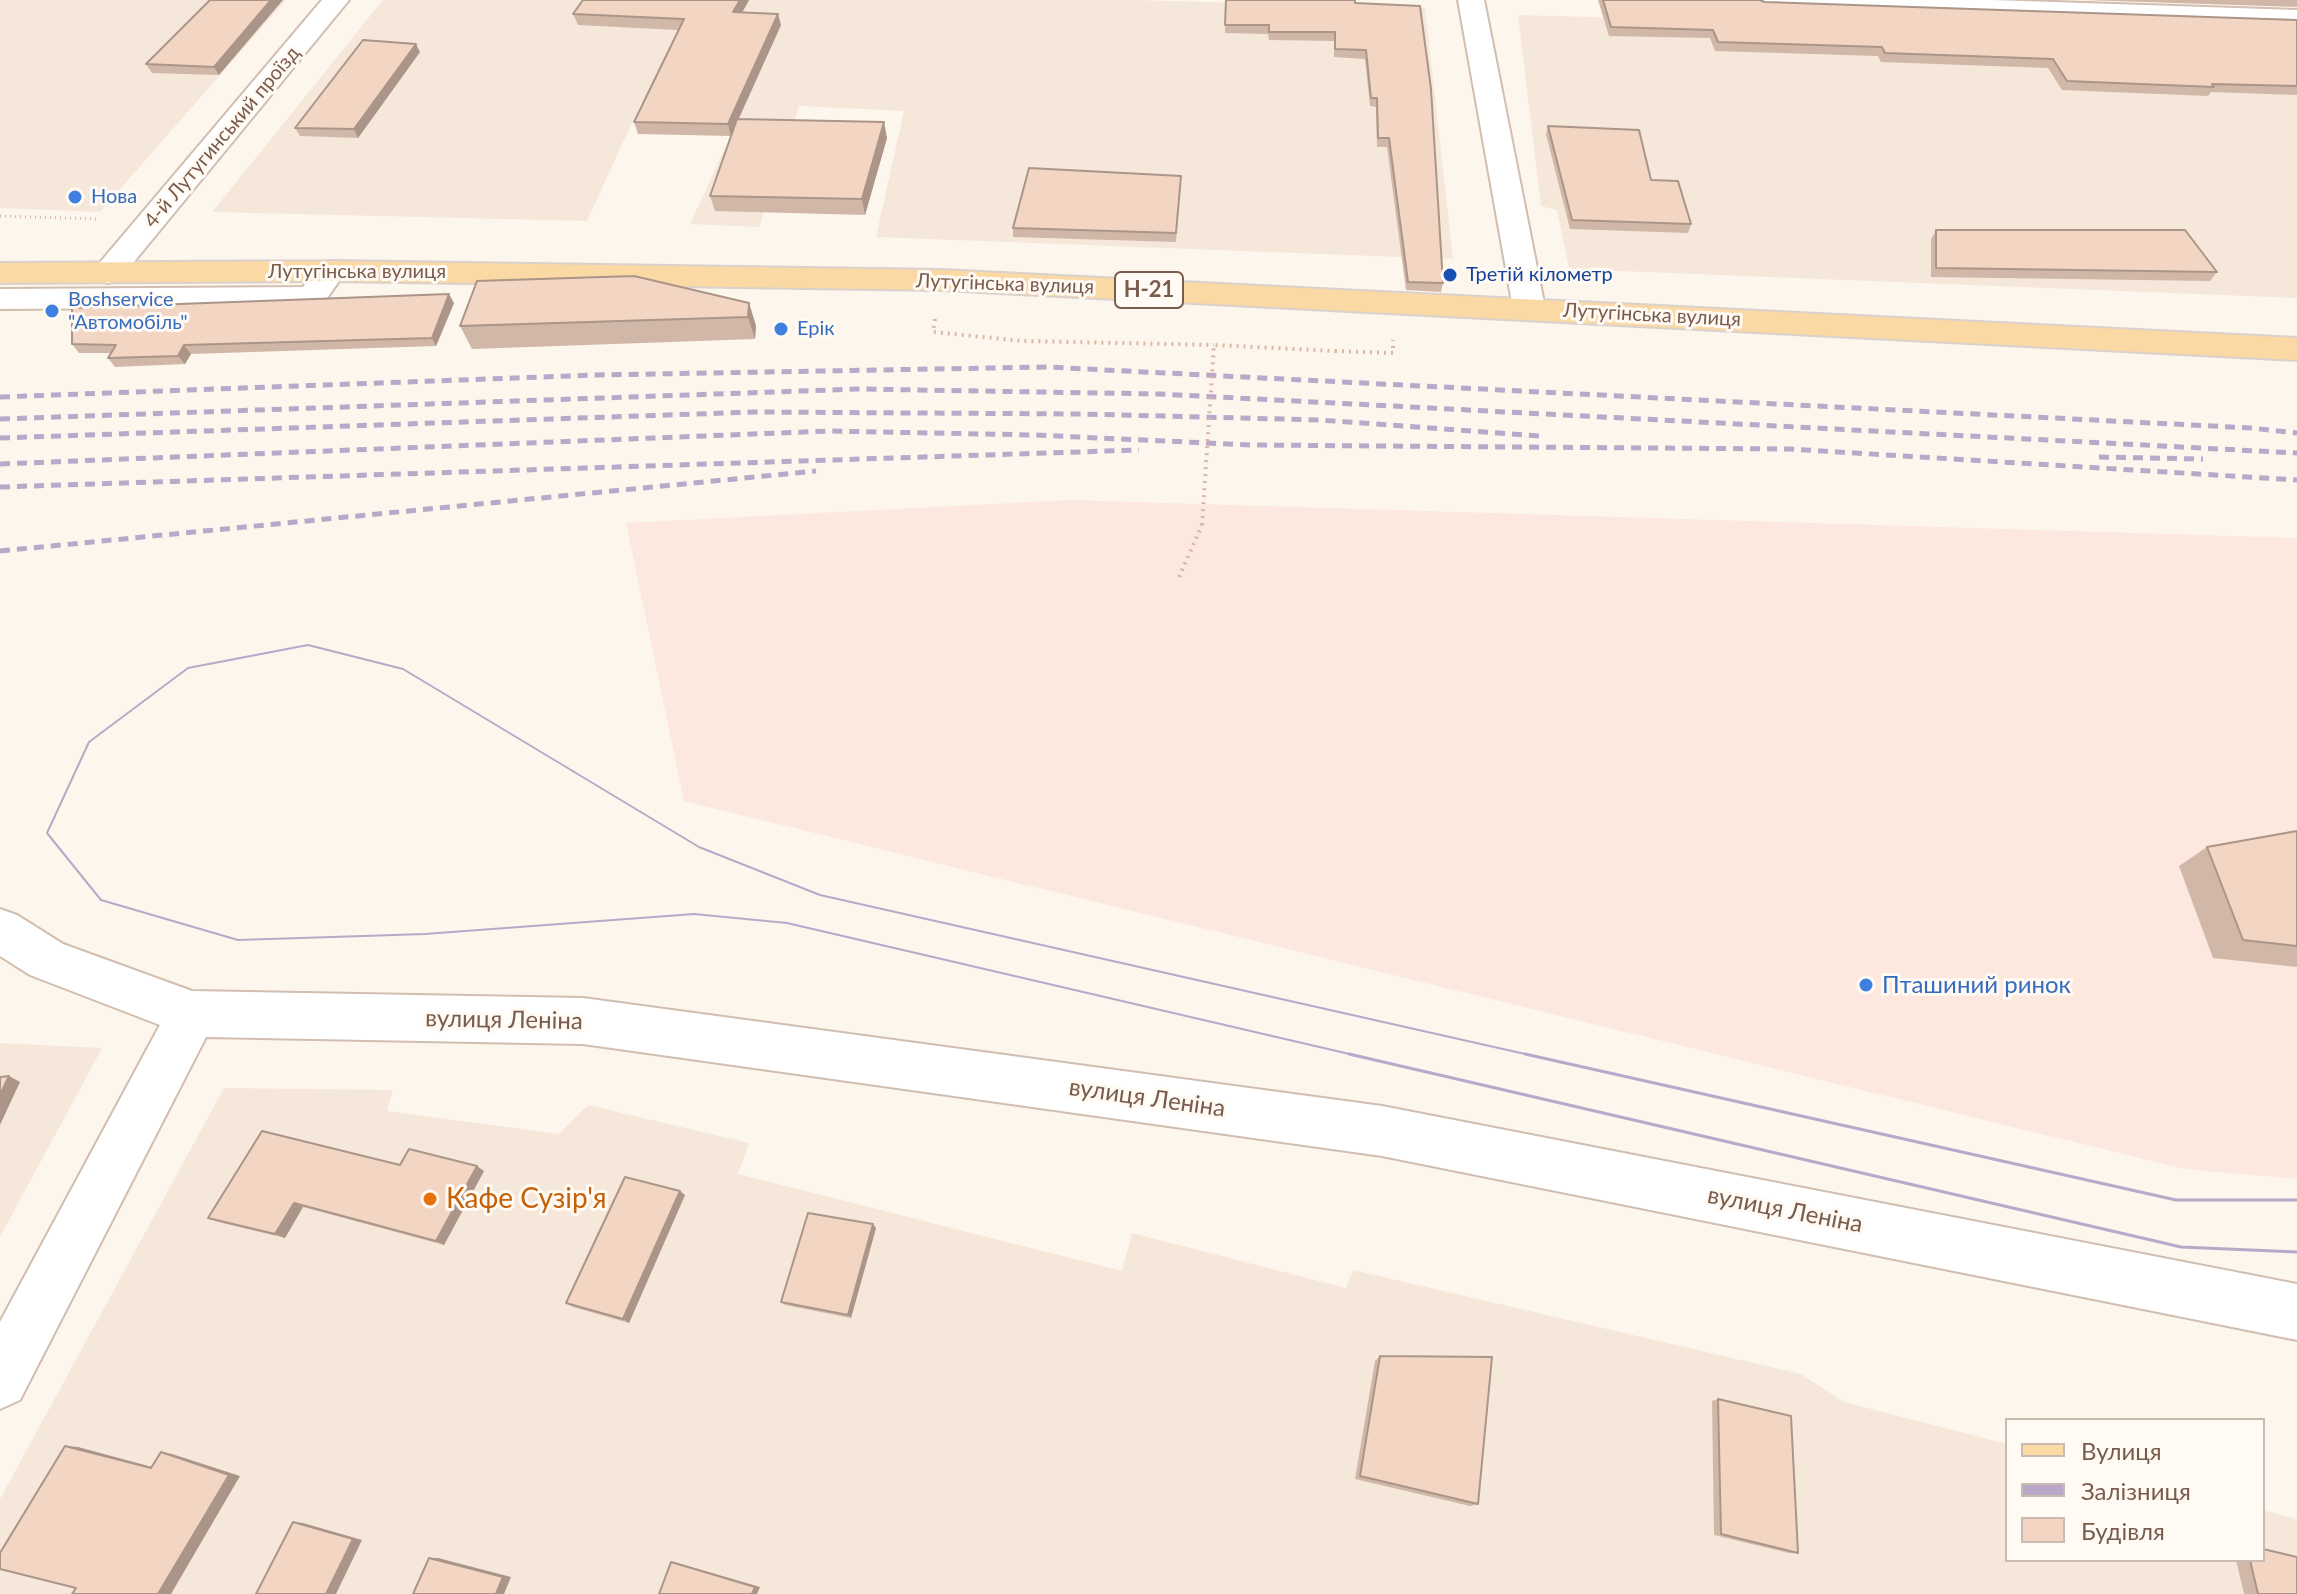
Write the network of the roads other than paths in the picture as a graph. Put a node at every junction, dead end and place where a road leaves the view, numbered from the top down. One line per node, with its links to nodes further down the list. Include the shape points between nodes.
1 (336, 0): 7 (street, 4-й Лутугинський проїзд)
2 (1471, 0): 9 (street)
3 (1763, 0): 4 (street)
4 (2297, 18)
5 (330, 271): 7 (main road, Лутугінська вулиця / Н-21); 8 (street, via 312,297); 9 (main road, Лутугінська вулиця / Н-21, via 942,280)
6 (0, 273): 7 (main road, Лутугінська вулиця / Н-21)
7 (108, 273)
8 (0, 299)
9 (1529, 308): 10 (main road, Лутугінська вулиця / Н-21)
10 (2297, 349)
11 (0, 930): 12 (street, вулиця Леніна, via 47,960)
12 (192, 1014): 13 (street, вулиця Леніна, via 583,1021 1382,1131); 14 (street)
13 (2297, 1312)
14 (0, 1380)

